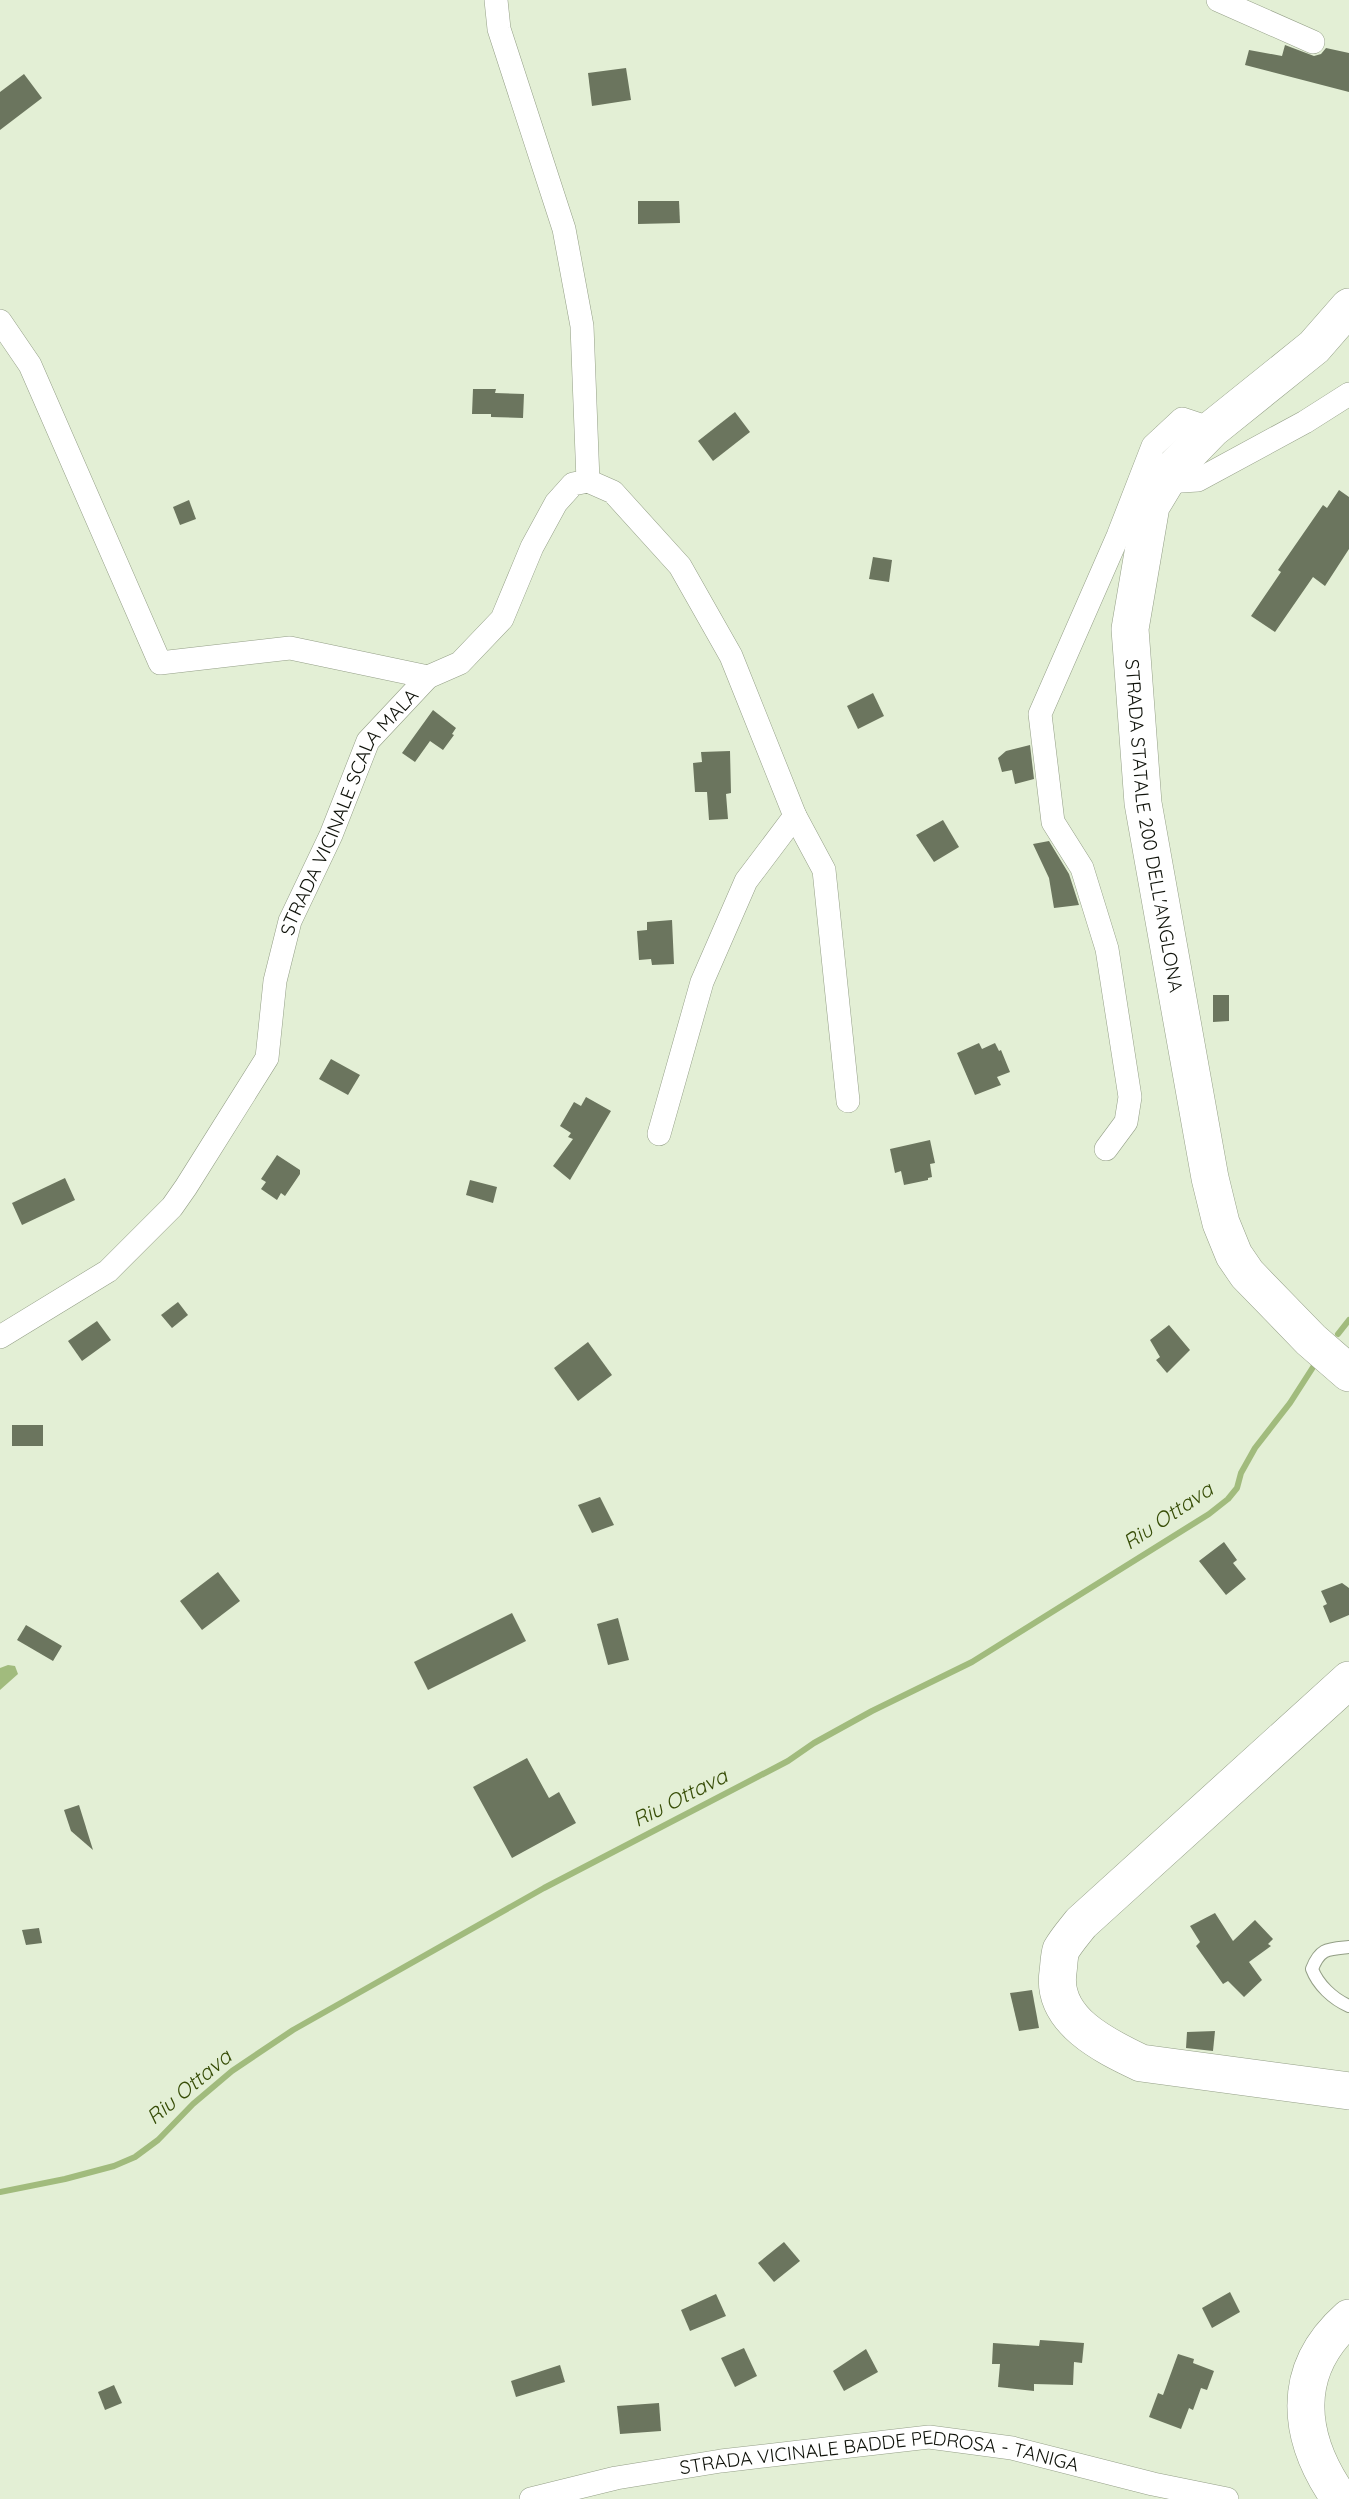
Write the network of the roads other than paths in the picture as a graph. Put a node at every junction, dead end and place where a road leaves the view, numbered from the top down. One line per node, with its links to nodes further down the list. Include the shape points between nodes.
1 (496, 0): 8 (street, via 499,29 564,229 582,326)
2 (1218, 0): 3 (street)
3 (1313, 42)
4 (1349, 307): 7 (main road, STRADA STATALE 200 DELL'ANGLONA, via 1314,347)
5 (0, 321): 10 (street, via 30,365 160,663 290,648)
6 (1349, 394): 9 (street, via 1198,480)
7 (1212, 429): 9 (main road, STRADA STATALE 200 DELL'ANGLONA); 14 (street, via 1182,419 1153,446 1040,714 1053,822 1082,868 1107,949 1130,1097 1126,1122)
8 (588, 481): 10 (street, STRADA VICINALE SCALA MALA, via 573,484 556,502 502,619 460,663); 11 (street, via 613,492 680,566 731,656)
9 (1165, 482): 16 (main road, STRADA STATALE 200 DELL'ANGLONA, via 1151,506 1130,629 1143,803 1210,1178 1234,1255 1247,1274)
10 (428, 677): 15 (street, STRADA VICINALE SCALA MALA, via 368,741 290,921 275,981 267,1058 219,1137 172,1207 108,1271)
11 (795, 816): 12 (street, via 824,870); 13 (street, via 747,881 702,982)
12 (848, 1101)
13 (659, 1134)
14 (1106, 1149)
15 (0, 1337)
16 (1349, 1373)
17 (1349, 1680): 20 (main road, via 1081,1923 1060,1951 1057,1978 1062,2005 1080,2027 1141,2063)
18 (1349, 1947): 19 (lane, via 1328,1949 1317,1956 1312,1969 1339,2002)
19 (1349, 2006)
20 (1349, 2091)
21 (1349, 2318): 24 (main road, via 1334,2331 1317,2358 1306,2410 1314,2455)
22 (531, 2499): 23 (street, STRADA VICINALE BADDE PEDROSA - TANIGA, via 616,2478 721,2461 929,2437 1013,2448)
23 (1227, 2499)
24 (1340, 2499)

